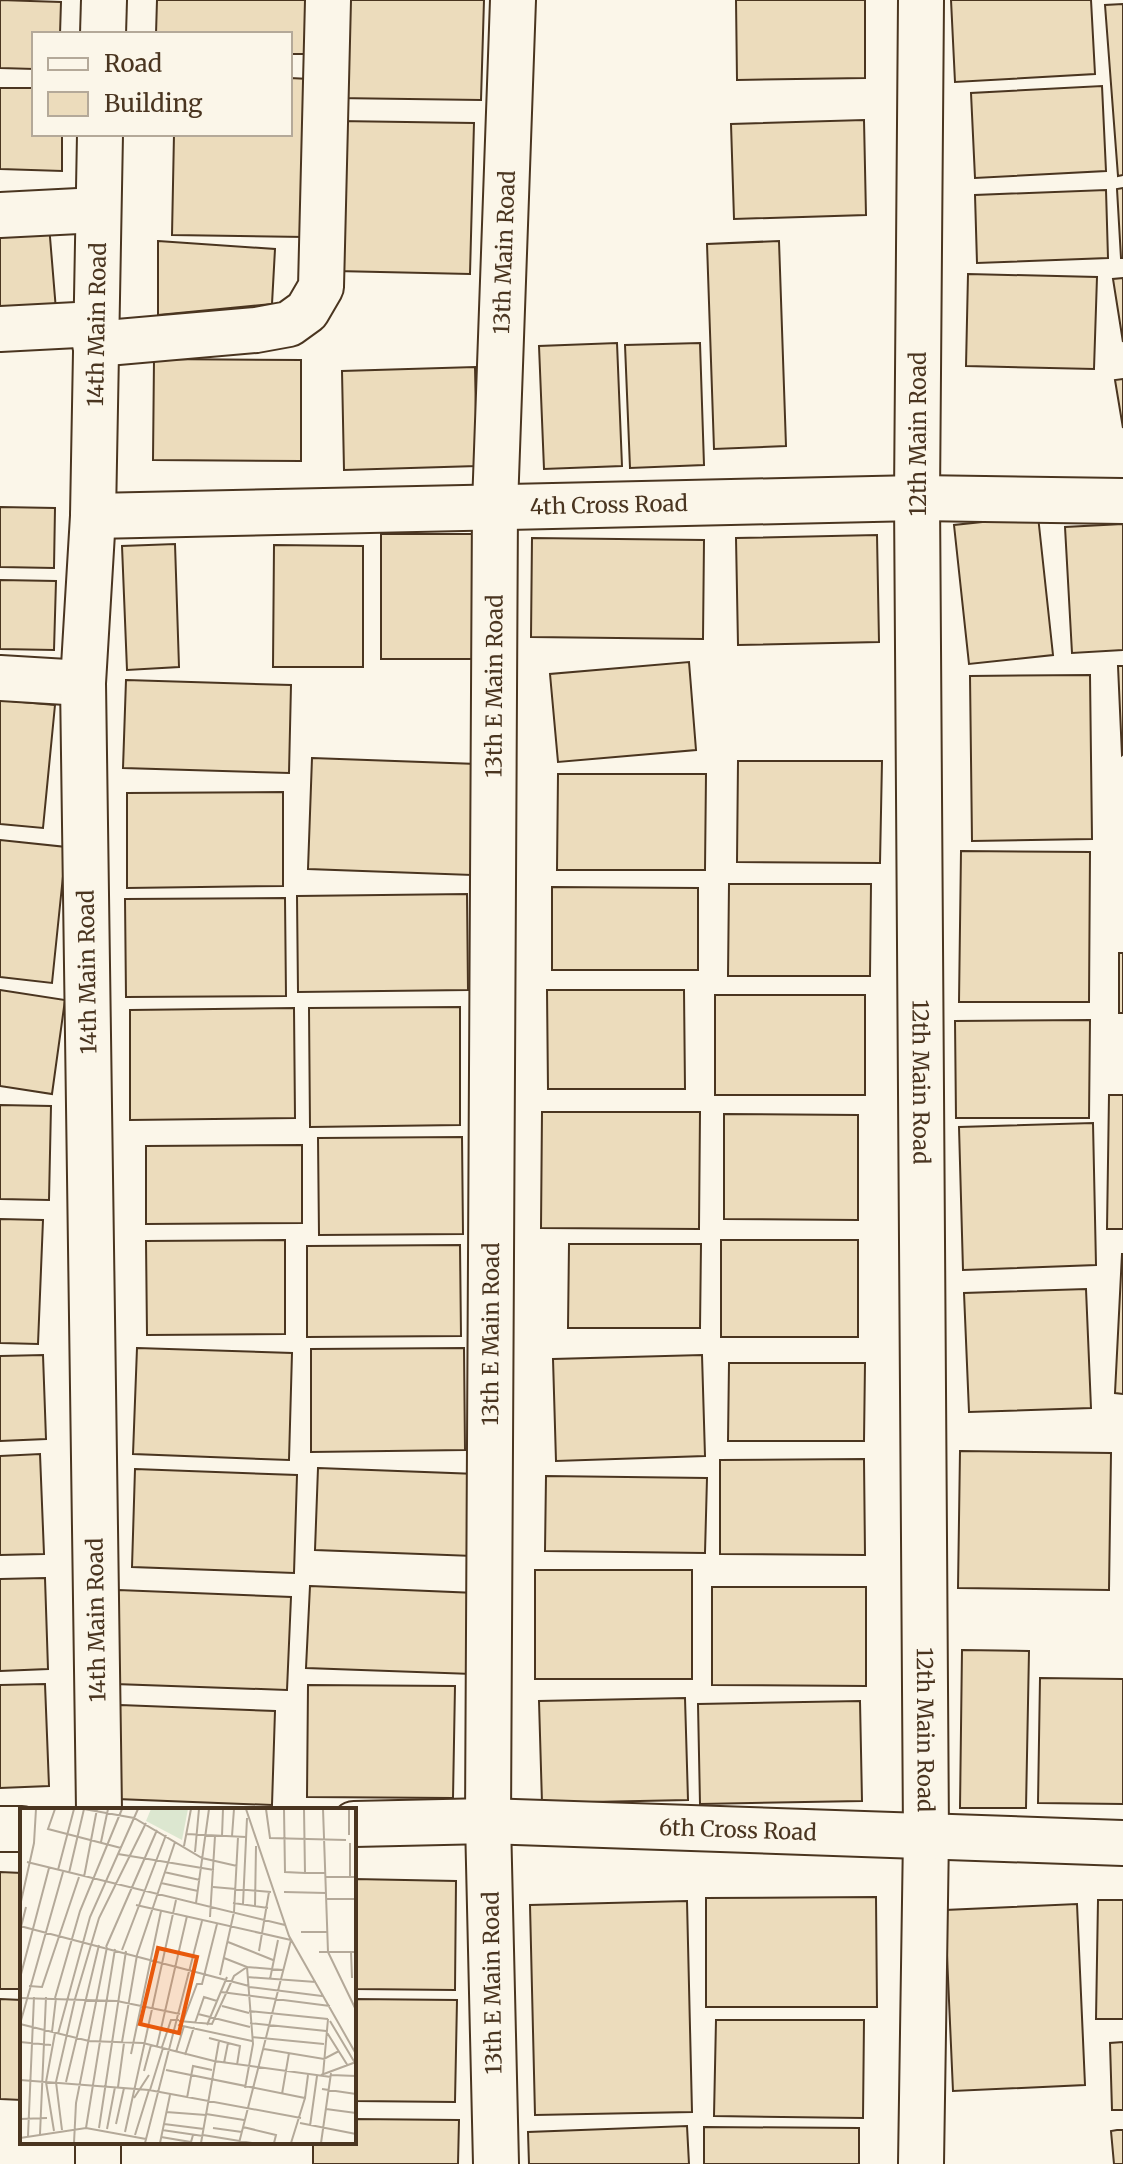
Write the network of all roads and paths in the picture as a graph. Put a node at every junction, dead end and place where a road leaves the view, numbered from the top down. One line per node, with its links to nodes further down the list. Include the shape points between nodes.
1 (104, 0): 5 (street)
2 (328, 0): 10 (street, via 321,287 307,311 289,324 256,330)
3 (513, 0): 13 (street, 13th Main Road)
4 (921, 0): 11 (street, 12th Main Road)
5 (103, 32)
6 (100, 136): 7 (street, 14th Main Road)
7 (98, 210): 8 (street); 10 (street, 14th Main Road)
8 (0, 215)
9 (0, 329): 10 (street)
10 (96, 334): 14 (street, 14th Main Road)
11 (917, 498): 12 (street, 4th Cross Road); 13 (street, 4th Cross Road); 20 (street, 12th Main Road)
12 (1123, 501)
13 (495, 506): 14 (street, 4th Cross Road); 18 (street, 13th E Main Road)
14 (93, 516): 16 (street, 14th Main Road)
15 (0, 678): 16 (street)
16 (83, 683): 17 (street, 14th Main Road)
17 (99, 1808)
18 (488, 1821): 19 (street, 6th Cross Road); 20 (street, 6th Cross Road); 22 (street, 13th E Main Road)
19 (356, 1824)
20 (926, 1836): 21 (street, 6th Cross Road); 23 (street, 12th Main Road)
21 (1123, 1843)
22 (496, 2164)
23 (921, 2164)

